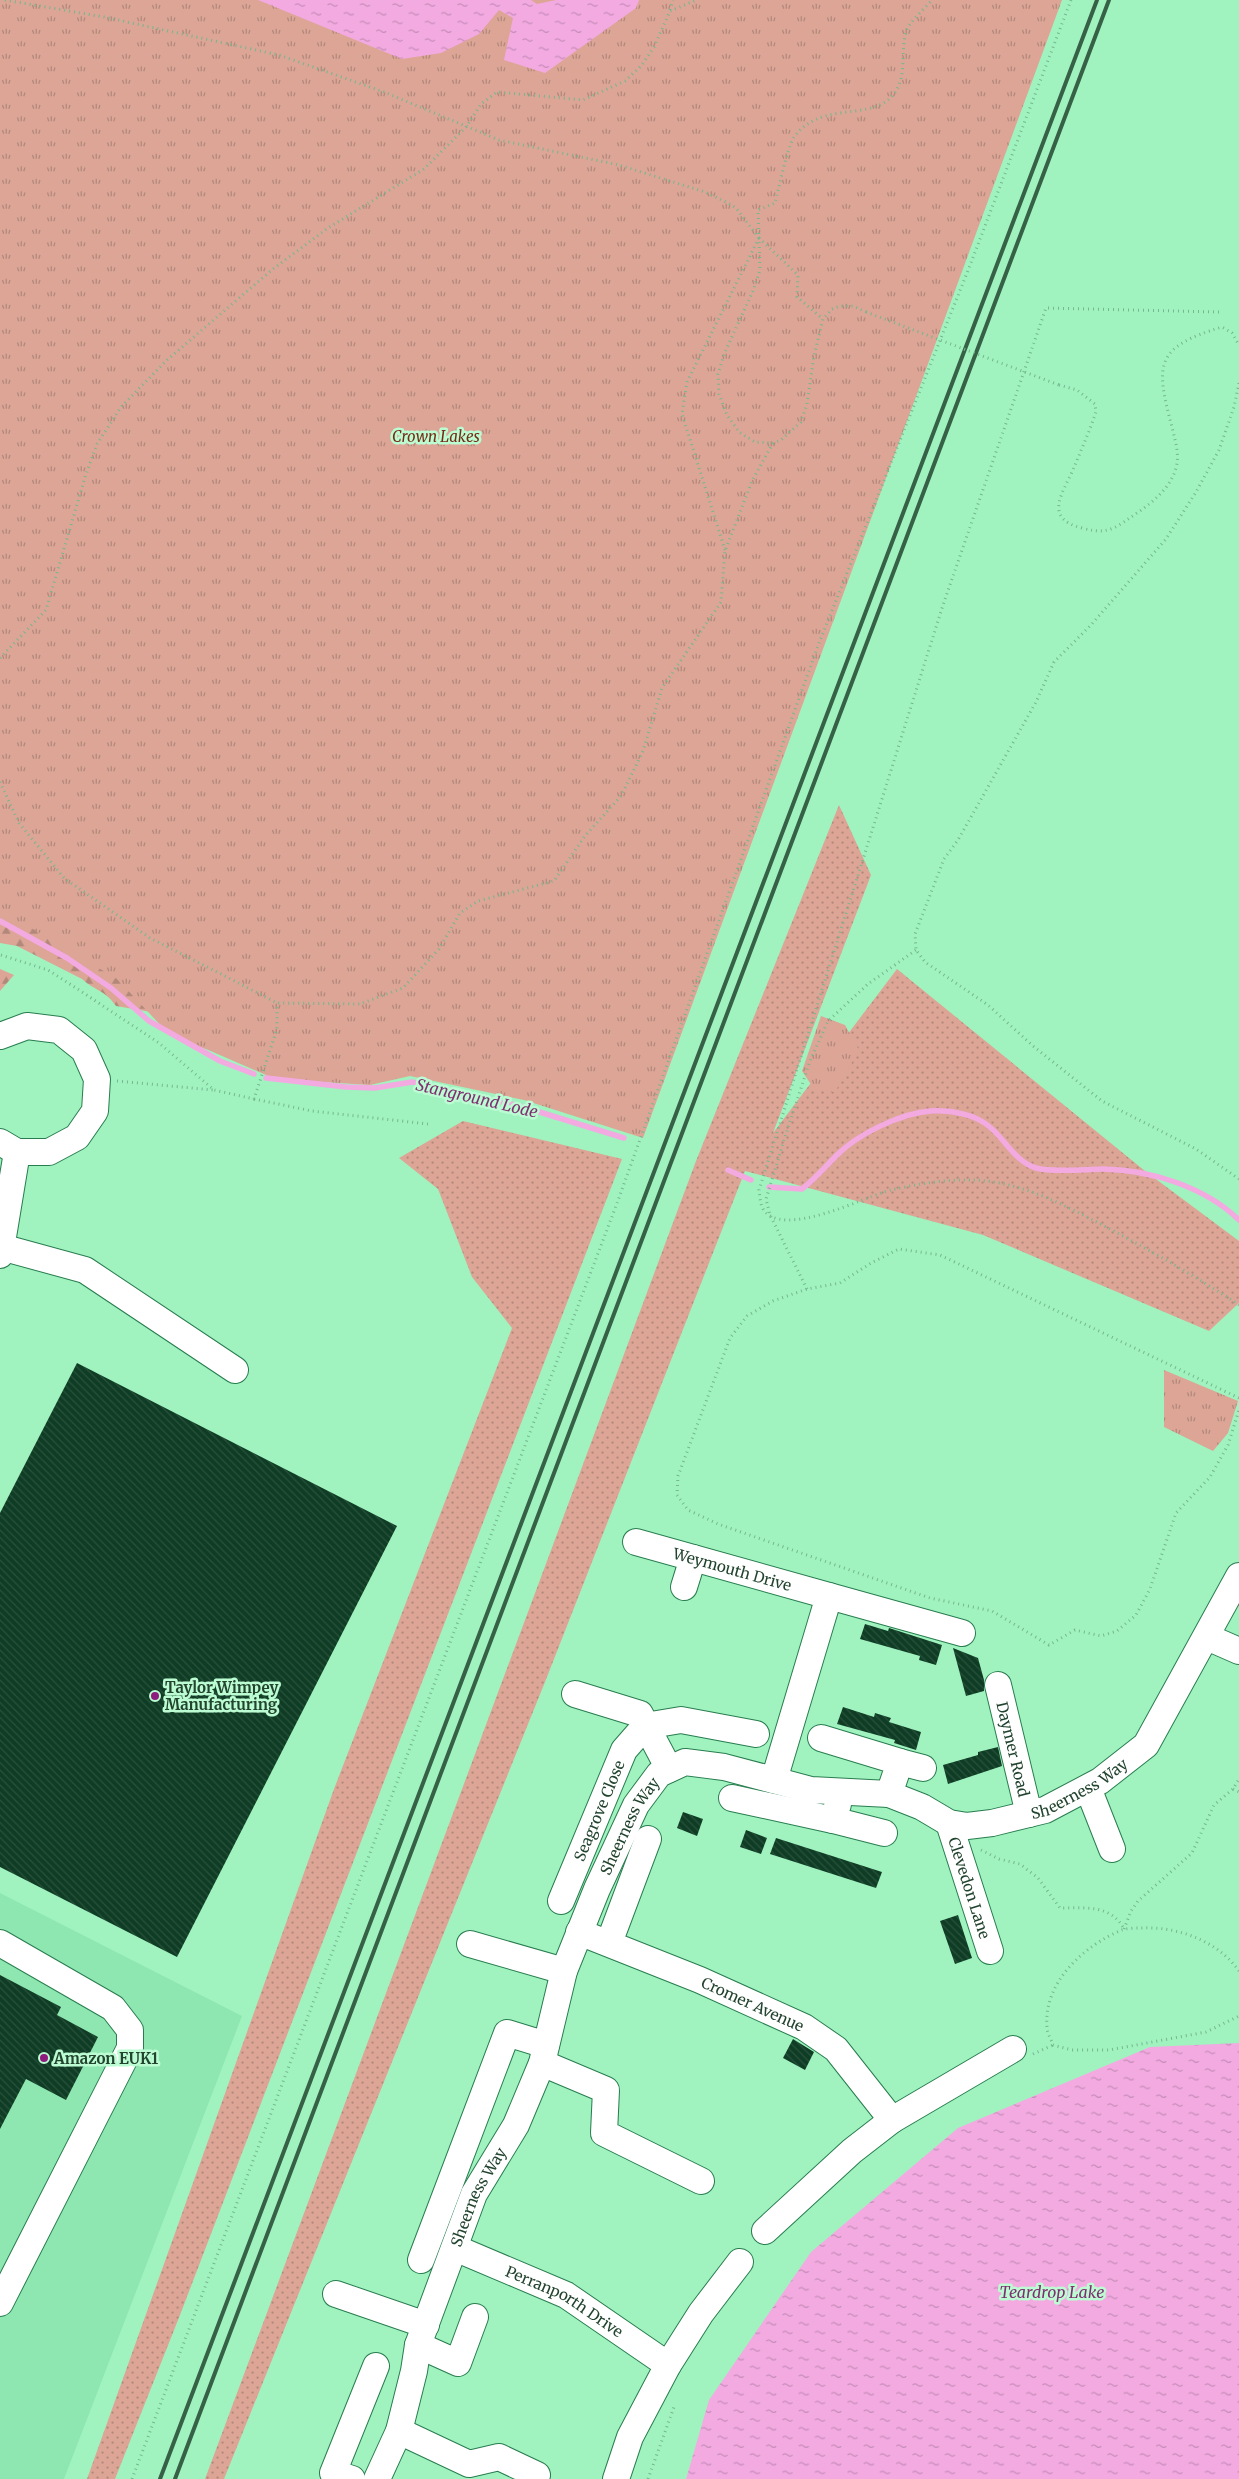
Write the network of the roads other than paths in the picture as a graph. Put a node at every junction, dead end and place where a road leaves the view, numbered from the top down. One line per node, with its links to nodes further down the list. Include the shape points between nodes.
1 (0, 1036): 2 (street, via 27,1026 59,1030 84,1050 97,1079 95,1111 77,1137 49,1152)
2 (8, 1147): 3 (street)
3 (1, 1251): 4 (street, via 85,1270)
4 (235, 1370)
5 (636, 1542): 6 (street, Weymouth Drive)
6 (694, 1558): 8 (street); 9 (street, Weymouth Drive)
7 (1239, 1576): 11 (street, Sheerness Way)
8 (684, 1587)
9 (829, 1596): 10 (street, Weymouth Drive); 19 (street)
10 (962, 1632)
11 (1208, 1637): 12 (street); 20 (street, Sheerness Way, via 1146,1745)
12 (1239, 1651)
13 (998, 1684): 24 (street, Daymer Road)
14 (575, 1694): 15 (street, via 640,1714)
15 (645, 1726): 16 (street, via 681,1720); 18 (street); 30 (street, Seagrove Close, via 624,1750)
16 (756, 1734)
17 (821, 1738): 22 (street, via 912,1765)
18 (669, 1770): 19 (street, Sheerness Way, via 685,1762 724,1767); 31 (street, Sheerness Way, via 659,1774 636,1805)
19 (774, 1780): 21 (street, Sheerness Way, via 810,1790)
20 (1088, 1788): 24 (street, Sheerness Way, via 1045,1810); 29 (street)
21 (842, 1793): 22 (street, Sheerness Way); 25 (street)
22 (890, 1794): 26 (street, Sheerness Way)
23 (732, 1798): 25 (street)
24 (1029, 1814): 26 (street, Sheerness Way, via 992,1823)
25 (833, 1820): 27 (street)
26 (958, 1825): 35 (street, Clevedon Lane)
27 (884, 1833)
28 (648, 1839): 33 (street, Sheerness Way)
29 (1112, 1849)
30 (561, 1901)
31 (579, 1932): 33 (street, Cromer Avenue); 36 (street, Sheerness Way)
32 (0, 1943): 48 (street, via 113,2008 130,2030 130,2048)
33 (609, 1943): 39 (street, Cromer Avenue, via 804,2027 836,2049)
34 (470, 1944): 36 (street)
35 (990, 1951)
36 (564, 1970): 38 (street, Sheerness Way)
37 (1020, 2053): 39 (street)
38 (544, 2054): 40 (street, Sheerness Way, via 508,2033); 41 (street, Sheerness Way, via 516,2125); 42 (street, via 606,2090 604,2134)
39 (892, 2120): 43 (street, via 852,2151)
40 (468, 2133): 41 (street); 45 (street, Sheerness Way)
41 (501, 2150): 44 (street, Sheerness Way, via 474,2194)
42 (701, 2181)
43 (765, 2231)
44 (455, 2248): 50 (street, Sheerness Way); 51 (street, Perranporth Drive, via 566,2295)
45 (421, 2260)
46 (740, 2262): 51 (street, via 701,2313)
47 (336, 2294): 50 (street)
48 (0, 2303)
49 (475, 2317): 50 (street, via 458,2363)
50 (422, 2335): 53 (street, Sheerness Way)
51 (668, 2365): 57 (street, via 630,2437)
52 (376, 2366): 55 (street)
53 (399, 2431): 54 (street, via 469,2464 499,2457); 56 (street, Sheerness Way)
54 (537, 2475)
55 (339, 2477)
56 (377, 2479)
57 (616, 2479)

